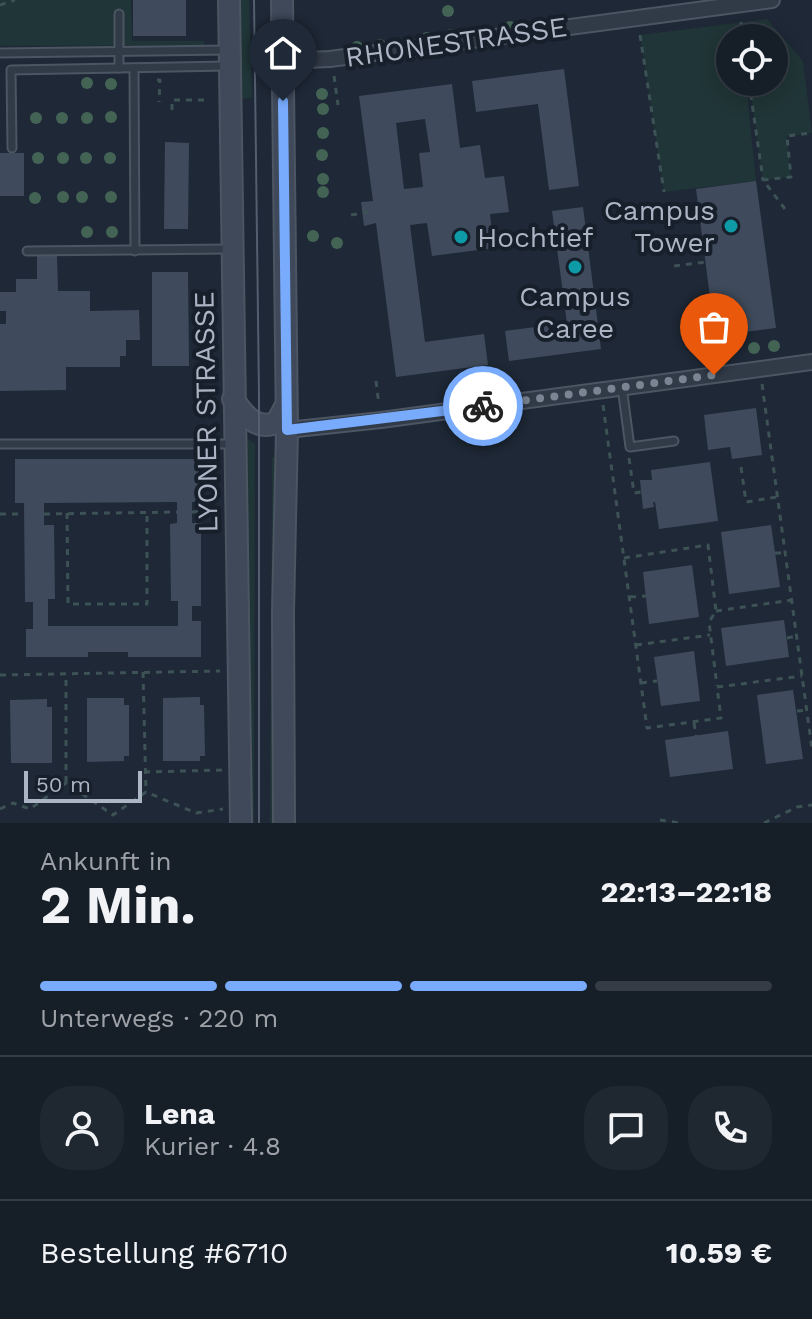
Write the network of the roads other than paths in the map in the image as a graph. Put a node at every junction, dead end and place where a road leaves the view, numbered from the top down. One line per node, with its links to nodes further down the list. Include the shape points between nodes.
1 (229, 0): 7 (main road, LYONER STRASSE)
2 (282, 0): 8 (main road)
3 (772, 0): 8 (street, RHONESTRASSE)
4 (119, 14): 5 (lane)
5 (119, 52): 6 (lane); 7 (lane); 9 (lane)
6 (0, 53)
7 (230, 58): 10 (lane); 14 (main road, LYONER STRASSE)
8 (282, 61): 20 (main road)
9 (119, 68): 10 (lane); 12 (lane, via 11,70)
10 (134, 68): 16 (lane)
11 (0, 111): 12 (lane)
12 (12, 111): 13 (lane)
13 (12, 148)
14 (231, 249): 16 (lane); 19 (main road, LYONER STRASSE)
15 (27, 251): 16 (lane)
16 (135, 251)
17 (812, 362): 18 (street)
18 (622, 387): 21 (street); 22 (lane, via 630,447)
19 (233, 399): 20 (main road, via 246,417 267,425 277,422); 24 (main road, LYONER STRASSE)
20 (286, 405): 21 (main road)
21 (287, 430): 26 (main road)
22 (674, 441)
23 (0, 444): 24 (lane)
24 (234, 444): 25 (main road, LYONER STRASSE)
25 (241, 823)
26 (284, 823)

